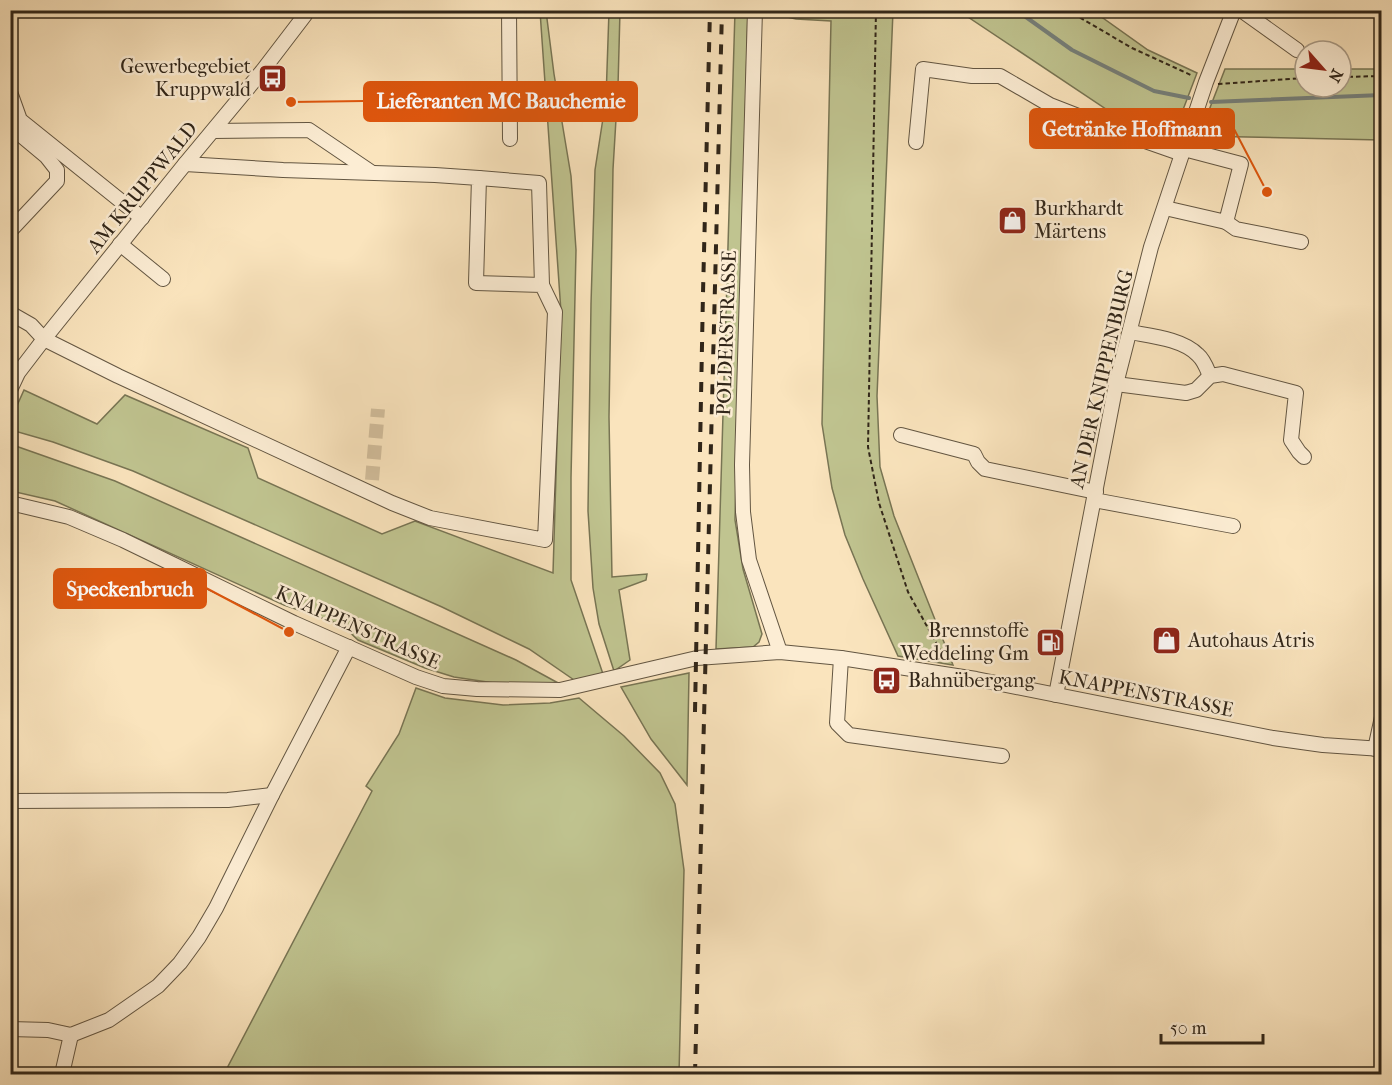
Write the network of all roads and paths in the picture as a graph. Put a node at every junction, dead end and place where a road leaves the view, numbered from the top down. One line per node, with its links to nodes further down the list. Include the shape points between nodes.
1 (306, 10): 15 (street, AM KRUPPWALD, via 270,62)
2 (509, 10): 16 (street)
3 (755, 10): 43 (street, POLDERSTRASSE, via 743,512 749,560)
4 (876, 10): 45 (path, via 868,447 879,502 908,592 946,663)
5 (1067, 10): 12 (path, via 1132,48)
6 (1234, 10): 12 (street, AN DER KNIPPENBURG)
7 (1242, 10): 8 (street)
8 (1293, 47)
9 (1382, 76): 10 (path)
10 (1353, 77)
11 (1293, 79): 12 (path)
12 (1206, 82): 18 (street, AN DER KNIPPENBURG)
13 (10, 92): 23 (street, via 20,120)
14 (10, 126): 25 (street, via 46,156 57,170 57,181)
15 (213, 131): 19 (street, AM KRUPPWALD); 20 (street, via 309,130)
16 (510, 138)
17 (916, 142): 18 (street, via 922,69 999,76 1050,105)
18 (1183, 151): 22 (street, AN DER KNIPPENBURG); 24 (street, via 1241,164)
19 (185, 164): 20 (street); 23 (street, AM KRUPPWALD)
20 (370, 172): 21 (street)
21 (479, 178): 29 (street, via 539,183); 29 (street, via 476,283)
22 (1165, 208): 24 (street); 31 (street, AN DER KNIPPENBURG)
23 (142, 218): 27 (street, AM KRUPPWALD)
24 (1226, 222): 26 (street, via 1236,229)
25 (10, 231)
26 (1301, 242)
27 (120, 244): 28 (street); 32 (street, AM KRUPPWALD)
28 (163, 279)
29 (542, 285): 32 (street, via 555,312 545,540 430,518 371,487 214,420)
30 (10, 313): 32 (street)
31 (1130, 332): 34 (street, via 1189,347 1200,357); 35 (street, AN DER KNIPPENBURG)
32 (44, 339): 33 (street, AM KRUPPWALD)
33 (14, 372): 36 (street, AM KRUPPWALD)
34 (1210, 376): 35 (street, via 1196,390 1186,393); 38 (street, via 1223,374 1296,393 1291,440)
35 (1116, 384): 39 (street, AN DER KNIPPENBURG)
36 (10, 390)
37 (901, 435): 39 (street, via 974,454 985,469)
38 (1304, 456)
39 (1095, 496): 41 (street); 46 (street, AN DER KNIPPENBURG)
40 (10, 503): 42 (street, KNAPPENSTRASSE, via 69,517)
41 (1233, 526)
42 (349, 647): 43 (street, KNAPPENSTRASSE, via 443,686 560,690 697,658); 50 (street)
43 (780, 652): 44 (street, KNAPPENSTRASSE)
44 (841, 658): 45 (street, KNAPPENSTRASSE); 49 (street, via 837,723 849,735)
45 (943, 674): 46 (street, KNAPPENSTRASSE)
46 (1056, 695): 48 (street, KNAPPENSTRASSE, via 1273,738)
47 (1382, 717): 48 (street)
48 (1378, 749)
49 (1002, 756)
50 (272, 795): 51 (street, via 228,800); 53 (street, via 216,908 180,963 130,1007)
51 (10, 801)
52 (10, 1029): 53 (street)
53 (71, 1035): 54 (street)
54 (62, 1074)

